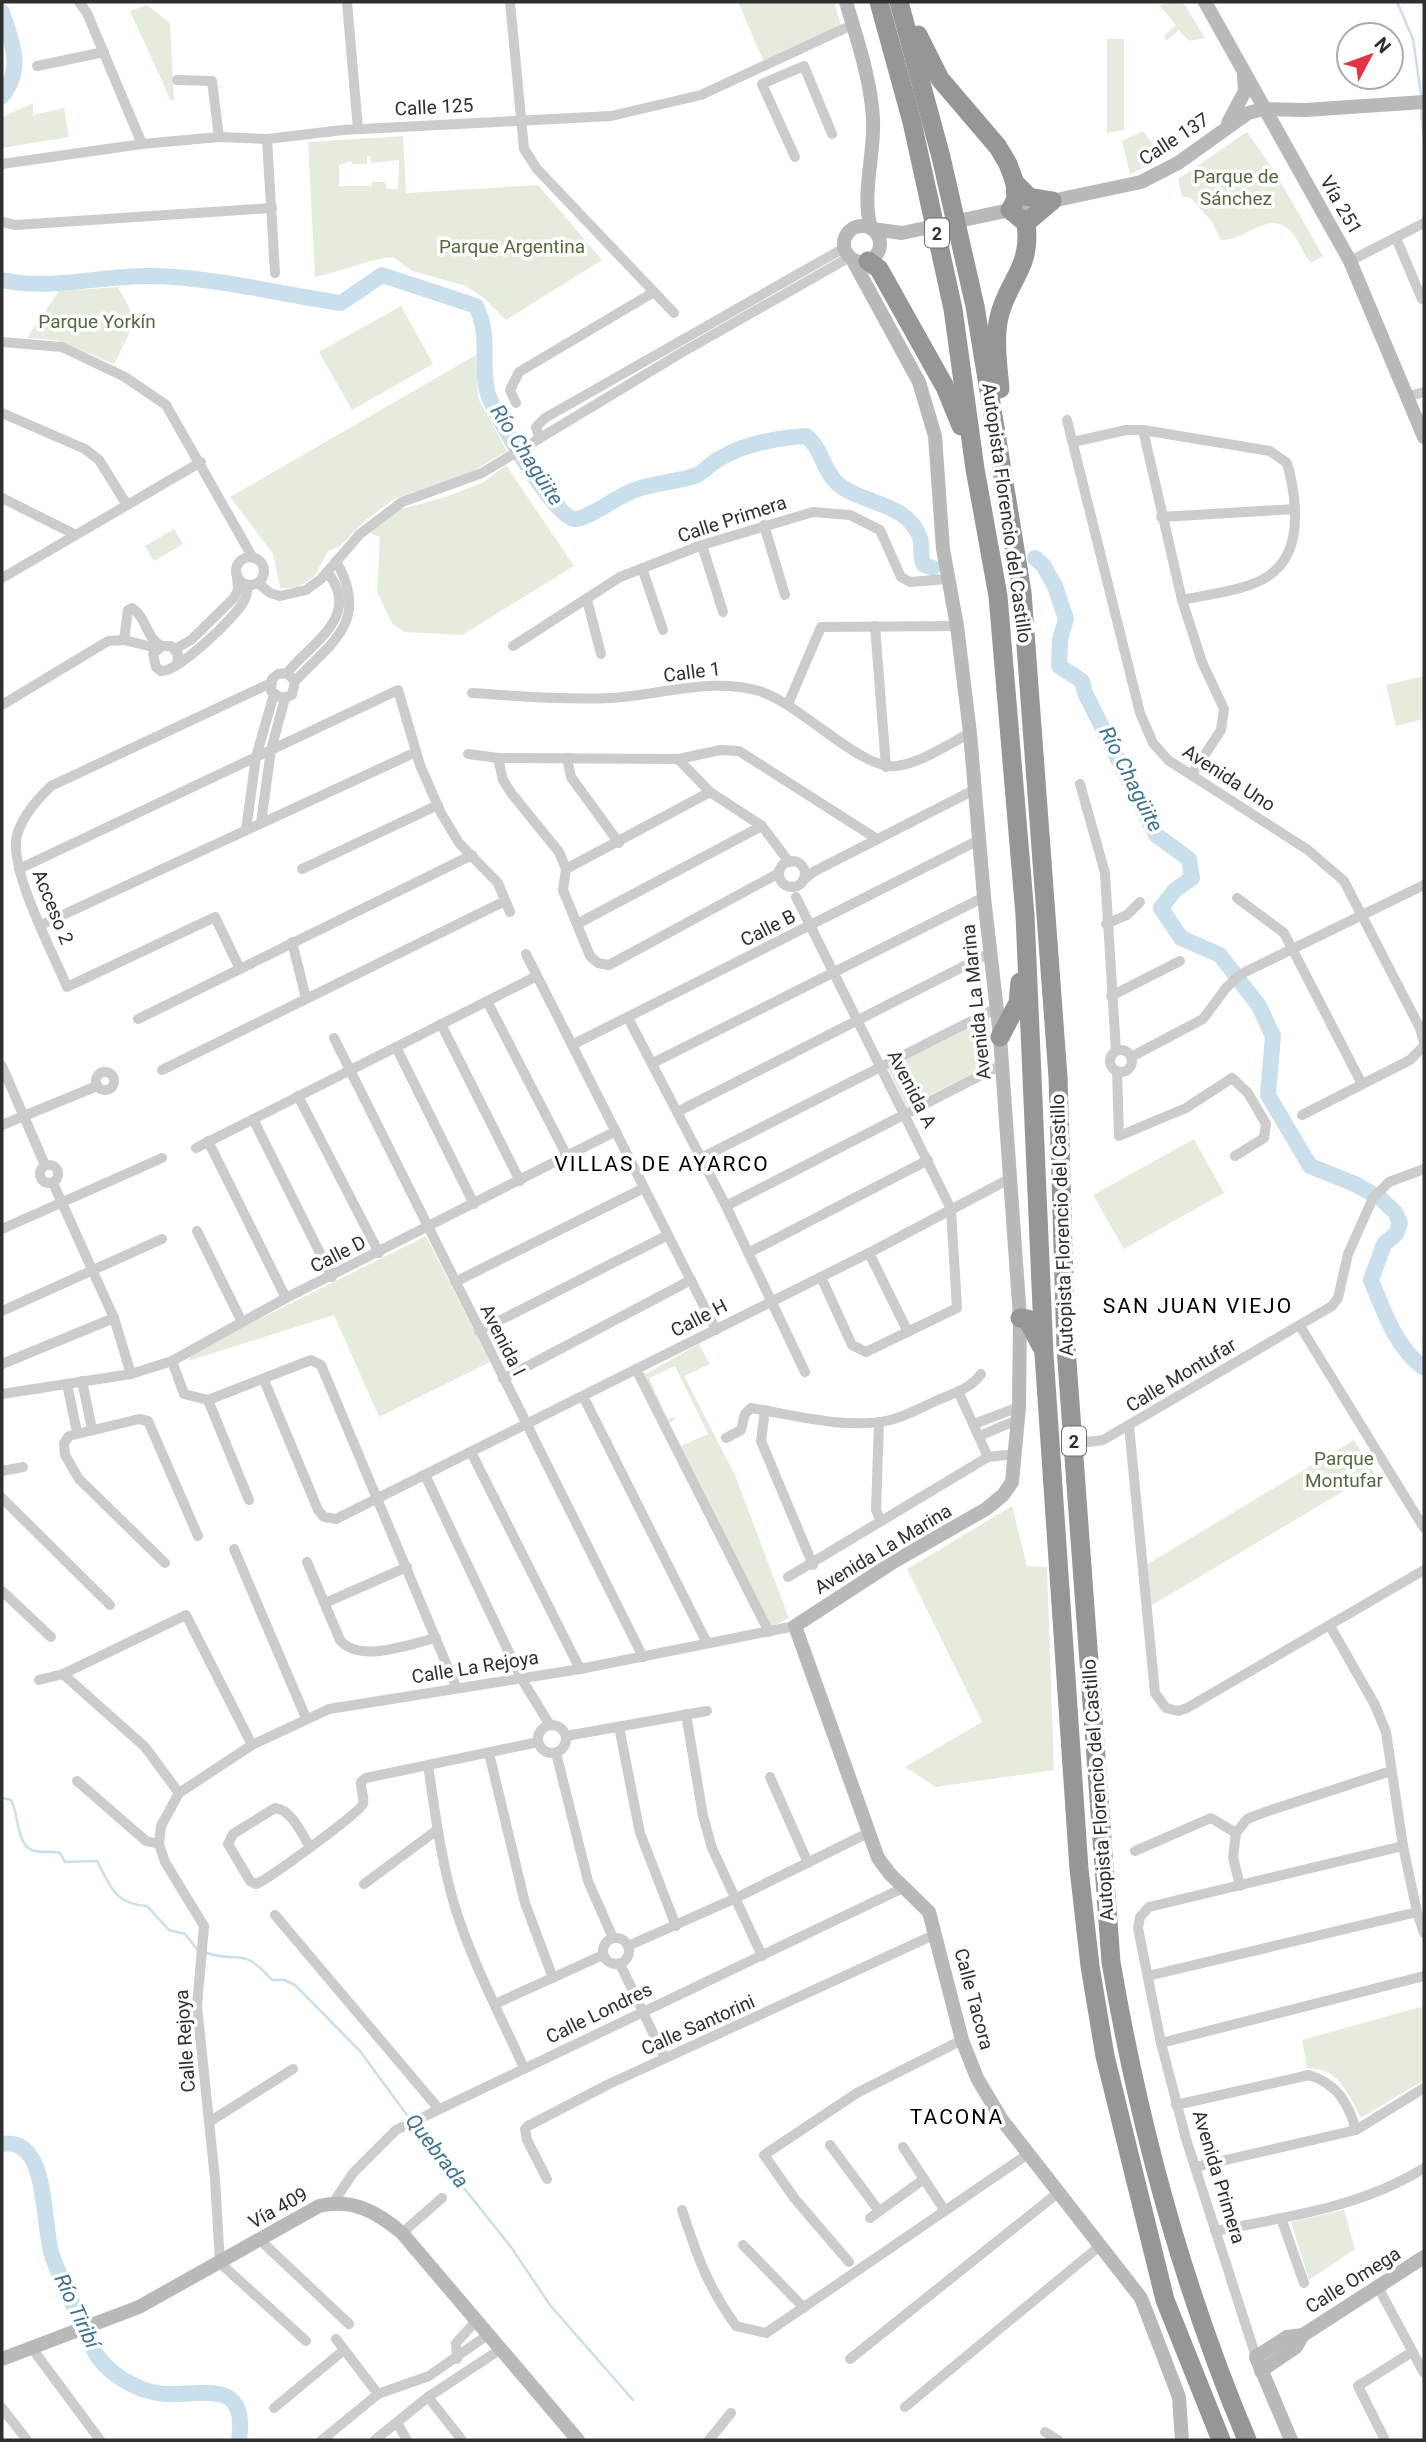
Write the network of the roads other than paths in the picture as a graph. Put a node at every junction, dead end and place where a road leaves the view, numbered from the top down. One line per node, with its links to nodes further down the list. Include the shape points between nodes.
1 (79, 2): 9 (street)
2 (347, 2): 20 (street)
3 (510, 2): 19 (street)
4 (846, 2): 8 (street)
5 (879, 2): 56 (highway, Autopista Florencio del Castillo / 2, via 912,122 954,309)
6 (900, 2): 29 (highway, via 940,79 998,147); 54 (highway, Autopista Florencio del Castillo / 2, via 975,306)
7 (1205, 2): 14 (street, Vía 251)
8 (852, 25): 10 (street, Calle 125); 36 (street, via 873,120)
9 (104, 52): 11 (street); 26 (street)
10 (797, 52): 12 (street); 13 (street, Calle 125)
11 (37, 66)
12 (804, 66): 16 (street); 22 (street)
13 (755, 71): 16 (street); 19 (street, Calle 125, via 663,106 611,116)
14 (1244, 73): 18 (street, Vía 251); 21 (street, via 1245,91)
15 (177, 80): 23 (street, via 212,81)
16 (762, 84): 27 (street)
17 (1424, 102): 18 (street, Calle 137, via 1305,110)
18 (1263, 108): 21 (street, Calle 137); 25 (street, Vía 251)
19 (521, 120): 20 (street, Calle 125); 42 (street, via 524,149 537,169)
20 (358, 129): 24 (street, Calle 125)
21 (1223, 129): 25 (street, via 1257,120); 30 (street, Calle 137, via 1152,178)
22 (832, 134)
23 (219, 137): 24 (street, Calle 125); 26 (street, Calle 125)
24 (267, 139): 31 (street)
25 (1282, 141): 40 (street, Vía 251)
26 (142, 144): 28 (street, Calle 125)
27 (795, 157)
28 (2, 164)
29 (1015, 183): 30 (highway, via 1029,197); 32 (highway, via 1016,199)
30 (1052, 201): 32 (street, Calle 137); 34 (highway)
31 (272, 208): 33 (street, via 16,225); 41 (street)
32 (1010, 210): 34 (highway); 37 (street, Calle 137)
33 (2, 222)
34 (1026, 223): 54 (highway, via 1025,262 999,319)
35 (1424, 223): 38 (street)
36 (868, 224): 37 (street, Calle 137); 39 (street, Avenida La Marina, via 879,237); 39 (street, via 848,232)
37 (906, 232): 39 (street, Calle 137)
38 (1396, 238): 40 (street); 43 (street)
39 (859, 259): 56 (highway, via 878,269 945,387); 66 (street, via 545,418 536,427 539,437 482,473 402,502 360,534); 74 (street, Avenida La Marina, via 927,399 939,464)
40 (1350, 261): 47 (street, Vía 251)
41 (275, 273)
42 (654, 292): 44 (street); 48 (street, via 519,372 510,390)
43 (1422, 299)
44 (674, 313)
45 (2, 342): 55 (street, via 62,347 149,391 173,413)
46 (1424, 392): 47 (street)
47 (1409, 396): 52 (street, Vía 251)
48 (516, 403)
49 (2, 413): 58 (street, via 85,449 99,460)
50 (1067, 420): 53 (street, Avenida Uno)
51 (1143, 430): 53 (street); 59 (street, via 1270,451 1282,458 1289,470); 60 (street)
52 (1424, 437)
53 (1073, 442): 105 (street, Avenida Uno, via 1144,727 1161,753)
54 (999, 449): 235 (highway, Autopista Florencio del Castillo / 2, via 1022,592 1040,807 1058,1077)
55 (201, 462): 58 (street); 63 (street)
56 (975, 469): 127 (highway, Autopista Florencio del Castillo / 2, via 998,596)
57 (2, 498): 62 (street)
58 (127, 505): 62 (street)
59 (1295, 509): 60 (street); 78 (street, via 1292,552 1277,571 1245,586)
60 (1161, 517): 78 (street)
61 (764, 525): 64 (street, Calle Primera); 74 (street, Calle Primera, via 813,512 850,515 880,530 901,578 926,583); 76 (street)
62 (74, 534): 70 (street)
63 (241, 538): 65 (street); 68 (street)
64 (702, 545): 69 (street, Calle Primera); 79 (street)
65 (253, 558): 68 (street); 75 (street, via 261,562 264,571)
66 (337, 561): 71 (street); 91 (street, via 351,598 345,622 332,646)
67 (2, 562): 70 (street)
68 (240, 562): 72 (street)
69 (642, 568): 77 (street, Calle Primera); 82 (street)
70 (15, 569): 73 (street)
71 (327, 572): 75 (street, via 306,590 290,596); 91 (street, via 337,584 338,608 323,639)
72 (237, 576): 75 (street); 87 (street, via 234,598)
73 (2, 578)
74 (948, 579): 81 (street, Avenida La Marina)
75 (253, 584): 90 (street, via 244,602)
76 (785, 595)
77 (587, 600): 85 (street, Calle Primera); 88 (street)
78 (1182, 600): 105 (street, via 1225,717)
79 (723, 612)
80 (875, 626): 81 (street); 94 (street, via 821,626); 104 (street)
81 (957, 626): 96 (street, Avenida La Marina)
82 (663, 630)
83 (124, 640): 84 (street); 86 (street, via 132,608); 95 (street, via 101,644)
84 (143, 646): 86 (street); 89 (street)
85 (513, 646)
86 (159, 647): 87 (street); 89 (street)
87 (175, 649): 90 (street)
88 (601, 654)
89 (153, 661): 90 (street, via 167,672)
90 (177, 665)
91 (291, 677): 92 (street, Acceso 2, via 278,674); 92 (street, via 294,692)
92 (276, 692): 97 (street); 100 (street); 117 (street, Acceso 2, via 51,786 25,817 17,836)
93 (472, 693): 94 (street, Calle 1, via 608,698 716,684 757,690)
94 (788, 704): 104 (street, Calle 1)
95 (2, 705)
96 (970, 733): 104 (street, via 921,758); 107 (street, Avenida La Marina)
97 (271, 750): 98 (street, via 398,690); 100 (street); 110 (street)
98 (416, 752): 109 (street); 110 (street)
99 (468, 754): 101 (street)
100 (256, 757): 112 (street); 117 (street)
101 (498, 758): 102 (street); 119 (street, via 503,780 550,838)
102 (567, 758): 103 (street); 115 (street, via 571,778)
103 (678, 759): 108 (street); 113 (street, via 739,751)
104 (886, 767)
105 (1192, 774): 128 (street, Avenida Uno, via 1322,860 1344,881)
106 (1080, 784): 130 (street, via 1105,873)
107 (976, 789): 113 (street); 114 (street, Avenida La Marina)
108 (710, 792): 111 (street); 115 (street)
109 (438, 805): 116 (street, via 459,843); 118 (street)
110 (261, 824): 112 (street)
111 (762, 826): 120 (street); 129 (street)
112 (246, 830): 131 (street)
113 (877, 839): 121 (street)
114 (979, 839): 124 (street, Avenida La Marina); 132 (street, Calle B)
115 (619, 844): 119 (street)
116 (472, 855): 133 (street); 142 (street, via 498,883 508,906)
117 (19, 869): 131 (street, Acceso 2)
118 (302, 869)
119 (566, 869): 129 (street, via 563,890)
120 (780, 869): 121 (street); 121 (street, via 790,887); 129 (street, via 608,965 590,956)
121 (803, 874)
122 (1424, 885): 128 (street)
123 (796, 897): 132 (street, Avenida A)
124 (984, 897): 135 (street, Avenida La Marina); 139 (street)
125 (1237, 898): 134 (street, via 1279,927)
126 (1140, 901): 130 (street, via 1127,915)
127 (1025, 915): 149 (highway, via 1018,1003); 211 (highway, Autopista Florencio del Castillo / 2)
128 (1363, 916): 134 (street); 151 (street, Avenida Uno)
129 (577, 924)
130 (1106, 924): 141 (street)
131 (41, 925): 138 (street, Acceso 2, via 67,987 215,917)
132 (810, 926): 139 (street, Avenida A); 145 (street, Calle B)
133 (292, 942): 138 (street); 142 (street)
134 (1292, 951): 155 (street, via 1237,977 1203,1019); 163 (street)
135 (990, 953): 144 (street, Avenida La Marina); 147 (street)
136 (526, 954): 140 (street)
137 (1180, 961): 141 (street)
138 (240, 969): 146 (street)
139 (834, 972): 147 (street, Avenida A); 156 (street)
140 (537, 976): 143 (street); 152 (street)
141 (1111, 996): 154 (street)
142 (306, 998): 160 (street)
143 (487, 1001): 148 (street); 175 (street)
144 (997, 1007): 149 (street, Avenida La Marina); 159 (street)
145 (628, 1018): 152 (street, Calle B); 156 (street)
146 (138, 1019)
147 (857, 1020): 159 (street, Avenida A); 166 (street)
148 (441, 1024): 153 (street); 182 (street)
149 (1000, 1037): 157 (street, Avenida La Marina)
150 (334, 1038): 161 (street, Avenida I)
151 (1424, 1044): 163 (street, via 1410,1060)
152 (572, 1045): 172 (street)
153 (396, 1047): 161 (street); 185 (street)
154 (1116, 1051): 155 (street); 162 (street, via 1110,1061)
155 (1132, 1057): 162 (street, via 1129,1069)
156 (653, 1063): 166 (street)
157 (1003, 1064): 168 (street); 181 (street, Avenida La Marina)
158 (2, 1066): 167 (street)
159 (881, 1067): 168 (street, Avenida A); 178 (street)
160 (162, 1070)
161 (349, 1071): 165 (street); 188 (street, Avenida I)
162 (1117, 1071): 176 (street, via 1119,1136 1186,1108 1233,1078 1266,1124 1264,1138)
163 (1362, 1084): 169 (street)
164 (97, 1086): 167 (street)
165 (298, 1096): 170 (street); 193 (street)
166 (677, 1112): 178 (street)
167 (24, 1114): 171 (street); 184 (street, via 45,1165 57,1169 53,1183)
168 (905, 1114): 179 (street, Avenida A); 186 (street)
169 (1302, 1115)
170 (253, 1119): 173 (street); 197 (street)
171 (2, 1125)
172 (616, 1131): 175 (street, Calle D); 183 (street)
173 (208, 1141): 174 (street); 201 (street)
174 (195, 1148)
175 (567, 1156): 182 (street, Calle D)
176 (1235, 1156)
177 (162, 1158): 184 (street)
178 (701, 1158): 186 (street)
179 (928, 1160): 187 (street, Avenida A); 194 (street)
180 (1424, 1169): 207 (street, Calle Montufar, via 1399,1176 1373,1198 1348,1254 1335,1303)
181 (1011, 1178): 187 (street, Calle H); 205 (street, Avenida La Marina)
182 (520, 1181): 185 (street, Calle D)
183 (644, 1188): 191 (street); 200 (street)
184 (61, 1202): 189 (street); 196 (street)
185 (474, 1204): 188 (street, Calle D)
186 (726, 1206): 194 (street)
187 (951, 1209): 195 (street, Calle H); 210 (street, Avenida A, via 957,1308)
188 (426, 1228): 193 (street, Calle D); 200 (street, Avenida I)
189 (2, 1229)
190 (197, 1231): 206 (street)
191 (668, 1235): 199 (street); 209 (street)
192 (162, 1239): 196 (street)
193 (379, 1253): 197 (street, Calle D)
194 (748, 1253): 202 (street)
195 (869, 1253): 198 (street, Calle H); 210 (street)
196 (92, 1270): 203 (street); 204 (street)
197 (332, 1277): 201 (street, Calle D)
198 (821, 1278): 202 (street, Calle H); 210 (street, via 858,1351 866,1352)
199 (691, 1280): 208 (street); 219 (street)
200 (455, 1282): 209 (street, Avenida I)
201 (286, 1298): 206 (street, Calle D)
202 (772, 1302): 208 (street, Calle H); 215 (street)
203 (2, 1311)
204 (114, 1318): 213 (street); 216 (street)
205 (1020, 1318): 211 (highway, via 1027,1319); 227 (street, Avenida La Marina)
206 (242, 1322): 212 (street, Calle D)
207 (1300, 1326): 231 (street, Calle Montufar); 247 (street)
208 (716, 1330): 214 (street, Calle H)
209 (479, 1331): 219 (street, Avenida I)
210 (908, 1332)
211 (1044, 1354): 381 (highway, Autopista Florencio del Castillo / 2, via 1079,1869 1090,1966 1105,2056 1166,2300)
212 (172, 1360): 216 (street, Calle D); 225 (street, via 184,1394)
213 (2, 1364)
214 (636, 1369): 224 (street, Calle H); 261 (street)
215 (805, 1372)
216 (131, 1374): 220 (street, Calle D)
217 (981, 1374): 222 (street, via 975,1383)
218 (264, 1380): 225 (street); 244 (street, via 305,1362 316,1361 324,1369); 244 (street, Calle H, via 324,1517 336,1519)
219 (503, 1380): 229 (street, Avenida I)
220 (82, 1381): 221 (street, Calle D); 232 (street)
221 (67, 1384): 223 (street, Calle D); 233 (street)
222 (958, 1391): 228 (street); 230 (street)
223 (2, 1394)
224 (583, 1396): 229 (street, Calle H); 264 (street)
225 (208, 1400): 245 (street)
226 (765, 1410): 228 (street); 236 (street, via 747,1410 740,1430); 252 (street, via 761,1441)
227 (1018, 1413): 230 (street); 234 (street); 238 (street, Avenida La Marina)
228 (879, 1422): 246 (street, via 876,1510)
229 (527, 1424): 237 (street, Calle H); 265 (street, Avenida I)
230 (974, 1424): 234 (street)
231 (1129, 1426): 235 (street, Calle Montufar, via 1095,1442); 260 (street, via 1155,1693 1166,1708 1187,1708)
232 (92, 1429): 233 (street); 248 (street, via 148,1421)
233 (77, 1432): 251 (street, via 64,1443 70,1468)
234 (979, 1436): 239 (street)
235 (1073, 1436): 382 (highway, Autopista Florencio del Castillo / 2, via 1102,1865 1129,2064 1176,2248 1236,2416)
236 (726, 1438)
237 (471, 1452): 242 (street, Calle H); 266 (street)
238 (1015, 1454): 239 (street); 259 (street, Avenida La Marina, via 1012,1482 986,1509 895,1560)
239 (988, 1457): 246 (street)
240 (23, 1467): 241 (street)
241 (2, 1471)
242 (425, 1475): 244 (street, Calle H); 268 (street)
243 (2, 1498): 258 (street)
244 (378, 1498): 253 (street)
245 (249, 1500)
246 (881, 1521): 252 (street)
247 (1424, 1528)
248 (198, 1536)
249 (234, 1549): 273 (street)
250 (307, 1562): 257 (street)
251 (165, 1563)
252 (813, 1565): 255 (street)
253 (407, 1567): 257 (street); 263 (street)
254 (1424, 1570): 260 (street)
255 (788, 1577)
256 (2, 1591): 262 (street)
257 (325, 1604): 263 (street, via 347,1648 360,1652)
258 (110, 1605)
259 (795, 1626): 261 (street, Calle La Rejoya); 287 (street, Calle Tacora)
260 (1330, 1626): 282 (street, via 1375,1705 1386,1732)
261 (769, 1632): 264 (street, Calle La Rejoya)
262 (51, 1637)
263 (436, 1639): 270 (street)
264 (706, 1643): 265 (street, Calle La Rejoya)
265 (643, 1657): 266 (street, Calle La Rejoya)
266 (580, 1669): 268 (street, Calle La Rejoya)
267 (64, 1674): 269 (street); 278 (street, via 186,1615); 285 (street, via 145,1747)
268 (521, 1678): 270 (street, Calle La Rejoya); 274 (street)
269 (39, 1680)
270 (456, 1687): 273 (street, Calle La Rejoya, via 328,1709)
271 (707, 1711): 272 (street)
272 (686, 1714): 275 (street); 297 (street, via 703,1816 712,1848)
273 (306, 1718): 278 (street, Calle La Rejoya)
274 (546, 1727): 276 (street, via 558,1727); 277 (street)
275 (619, 1727): 276 (street); 300 (street, via 640,1833)
276 (566, 1736): 280 (street, via 565,1745)
277 (538, 1742): 279 (street); 280 (street, via 543,1750)
278 (252, 1745): 285 (street, Calle La Rejoya)
279 (489, 1753): 281 (street); 310 (street, via 525,1903)
280 (556, 1753): 303 (street, via 588,1881)
281 (428, 1765): 286 (street); 291 (street, via 366,1778 361,1782 360,1808)
282 (1391, 1771): 288 (street, via 1247,1819); 290 (street)
283 (770, 1777): 293 (street)
284 (77, 1781): 289 (street, via 146,1841)
285 (179, 1793): 289 (street, via 161,1826)
286 (437, 1830): 294 (street); 311 (street, via 454,1906)
287 (868, 1833): 293 (street); 296 (street, Calle Tacora, via 878,1858)
288 (1236, 1833): 292 (street, via 1211,1818); 295 (street, via 1233,1857)
289 (159, 1844): 321 (street, Calle Rejoya, via 204,1926 197,2006)
290 (1404, 1846): 295 (street); 298 (street)
291 (310, 1847): 291 (street, via 283,1808 275,1808 233,1834 228,1844 256,1884)
292 (1135, 1851)
293 (808, 1863): 297 (street)
294 (364, 1884)
295 (1240, 1886): 308 (street, Avenida Primera, via 1149,1907 1138,1928)
296 (905, 1887): 302 (street, Calle Tacora, via 929,1912); 306 (street, Calle Londres)
297 (736, 1898): 300 (street); 306 (street)
298 (1417, 1912): 301 (street); 308 (street)
299 (275, 1915): 320 (street)
300 (676, 1926): 304 (street)
301 (1424, 1933)
302 (936, 1934): 313 (street, Calle Tacora); 315 (street, Calle Santorini)
303 (613, 1938): 304 (street); 305 (street)
304 (628, 1946): 307 (street, via 628,1959)
305 (603, 1955): 307 (street, via 612,1964); 310 (street)
306 (762, 1956): 312 (street, Calle Londres)
307 (620, 1964): 312 (street)
308 (1148, 1976): 314 (street, Avenida Primera)
309 (1424, 1976): 314 (street)
310 (554, 1978): 311 (street)
311 (495, 2004): 316 (street)
312 (643, 2011): 315 (street); 316 (street, Calle Londres)
313 (962, 2040): 325 (street, Calle Tacora, via 977,2078); 342 (street, via 857,2093 764,2155)
314 (1161, 2043): 319 (street, Avenida Primera)
315 (665, 2059): 328 (street, Calle Santorini, via 525,2129)
316 (524, 2068): 320 (street, Calle Londres)
317 (293, 2069): 321 (street)
318 (1424, 2088): 322 (street)
319 (1176, 2105): 322 (street, via 1309,2075 1325,2080 1344,2098); 326 (street, Avenida Primera)
320 (438, 2108): 332 (street, Calle Londres, via 396,2130 353,2173)
321 (209, 2122): 343 (street, Calle Rejoya)
322 (1356, 2130): 326 (street)
323 (830, 2145): 329 (street, via 874,2214)
324 (903, 2147): 329 (street)
325 (1028, 2154): 330 (street, Calle Tacora); 334 (street)
326 (1195, 2167): 336 (street, Avenida Primera)
327 (1424, 2168): 335 (street, via 1366,2196)
328 (547, 2179)
329 (924, 2179): 334 (street)
330 (1059, 2192): 340 (street, Calle Tacora); 360 (street)
331 (442, 2198): 337 (street)
332 (334, 2203): 337 (street, Vía 409, via 363,2207); 338 (street, Vía 409, via 319,2206)
333 (682, 2210): 346 (street, via 708,2285 736,2326 766,2333)
334 (945, 2211): 346 (street)
335 (1281, 2218): 336 (street); 344 (street)
336 (1215, 2231): 357 (street, Avenida Primera)
337 (402, 2233): 347 (street, Vía 409)
338 (260, 2240): 343 (street, Vía 409); 348 (street)
339 (743, 2245): 346 (street)
340 (1101, 2245): 365 (street); 380 (street, Calle Tacora, via 1141,2298 1150,2319 1179,2397)
341 (1424, 2257): 345 (street, Calle Omega)
342 (849, 2262)
343 (220, 2263): 352 (street); 353 (street, Vía 409, via 139,2307)
344 (1304, 2283)
345 (1378, 2289): 350 (street, Calle Omega); 356 (street)
346 (804, 2308)
347 (477, 2320): 349 (street, Vía 409); 358 (street, via 456,2343)
348 (349, 2324)
349 (489, 2334): 354 (street, Vía 409); 358 (street)
350 (1303, 2335): 357 (street, Calle Omega, via 1287,2337); 361 (street, Calle Omega, via 1296,2347)
351 (336, 2339): 355 (street)
352 (306, 2341)
353 (31, 2347): 359 (street, Vía 409); 372 (street)
354 (501, 2349): 364 (street); 377 (street, Vía 409)
355 (344, 2350): 363 (street); 367 (street)
356 (1412, 2352): 362 (street); 384 (street, via 1358,2386)
357 (1256, 2357): 361 (street, Avenida Primera)
358 (457, 2358): 363 (street, via 429,2376)
359 (2, 2359)
360 (850, 2359)
361 (1261, 2371): 383 (street, Avenida Primera)
362 (1424, 2373)
363 (378, 2393): 373 (street)
364 (428, 2397): 369 (street); 376 (street)
365 (905, 2407)
366 (2, 2408): 371 (street)
367 (274, 2408)
368 (731, 2413): 378 (street)
369 (397, 2423): 374 (street); 375 (street)
370 (1045, 2432): 379 (street)
371 (27, 2440)
372 (100, 2440)
373 (322, 2440)
374 (375, 2440)
375 (407, 2440)
376 (462, 2440)
377 (578, 2440)
378 (709, 2440)
379 (1058, 2440)
380 (1182, 2440)
381 (1221, 2440)
382 (1249, 2440)
383 (1291, 2440)
384 (1385, 2440)

